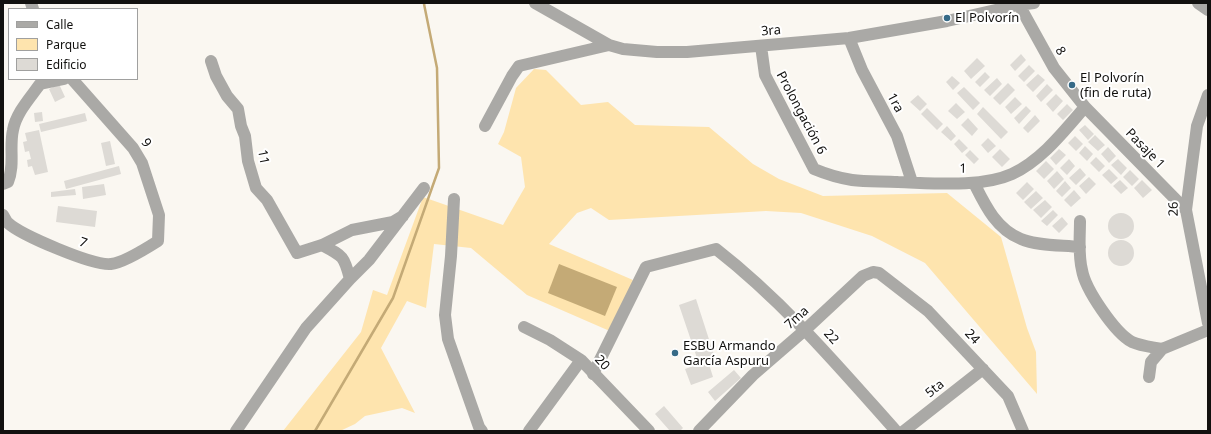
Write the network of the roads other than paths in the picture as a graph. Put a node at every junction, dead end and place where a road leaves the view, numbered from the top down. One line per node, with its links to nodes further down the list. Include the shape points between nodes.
1 (535, 3): 7 (street, 3ra)
2 (1034, 3): 4 (street)
3 (1198, 3): 5 (street)
4 (1018, 4): 6 (street, 3ra, via 947,21); 13 (street, 8, via 1054,68)
5 (1208, 10)
6 (849, 38): 8 (street, 3ra); 16 (street, 1ra, via 862,70 896,136)
7 (609, 45): 8 (street, 3ra, via 622,49 657,52); 14 (street, via 519,66)
8 (761, 46): 15 (street, Prolongación 6, via 765,75)
9 (211, 62): 26 (street, 11, via 227,96 238,109 256,188 267,200 297,254)
10 (59, 80): 18 (street, via 40,84 17,116 11,144 12,173 8,182)
11 (73, 80): 25 (street, 9, via 133,148 142,163 159,215)
12 (1208, 95): 21 (street, 26, via 1197,126)
13 (1085, 107): 17 (street, 1, via 1058,139 1024,167 999,179); 21 (street, Pasaje 1)
14 (485, 126)
15 (814, 169): 16 (street, 1, via 852,180)
16 (912, 182): 17 (street, 1)
17 (974, 183): 27 (street, via 984,204 1000,225 1022,240)
18 (3, 184)
19 (424, 188): 23 (street)
20 (454, 199): 39 (street, via 445,315 448,339)
21 (1186, 210): 30 (street, 26)
22 (3, 215): 25 (street, 7, via 8,223 29,235 82,257 111,264 130,257)
23 (403, 216): 26 (street, via 393,222 352,230); 29 (street, via 369,260)
24 (1080, 221): 27 (street)
25 (158, 241)
26 (322, 245): 29 (street, via 338,253 346,261)
27 (1080, 247): 34 (street, via 1082,272 1112,325 1133,342)
28 (884, 276): 32 (street, 7ma, via 873,272 863,276); 36 (street, 24, via 928,311)
29 (350, 279): 40 (street, via 306,328)
30 (1208, 323)
31 (524, 327): 35 (street, 20)
32 (806, 330): 37 (street, 22, via 739,267 716,249 646,267); 43 (street, 7ma, via 753,375); 44 (street, 22)
33 (1208, 330): 34 (street)
34 (1162, 349): 38 (street, via 1151,362)
35 (581, 360): 37 (street, 20); 41 (street)
36 (983, 369): 45 (street, 5ta); 46 (street, 24, via 1008,396)
37 (593, 374): 42 (street, 20)
38 (1149, 377)
39 (478, 430)
40 (236, 431)
41 (529, 431)
42 (649, 431)
43 (699, 431)
44 (896, 431)
45 (904, 431)
46 (1023, 431)

